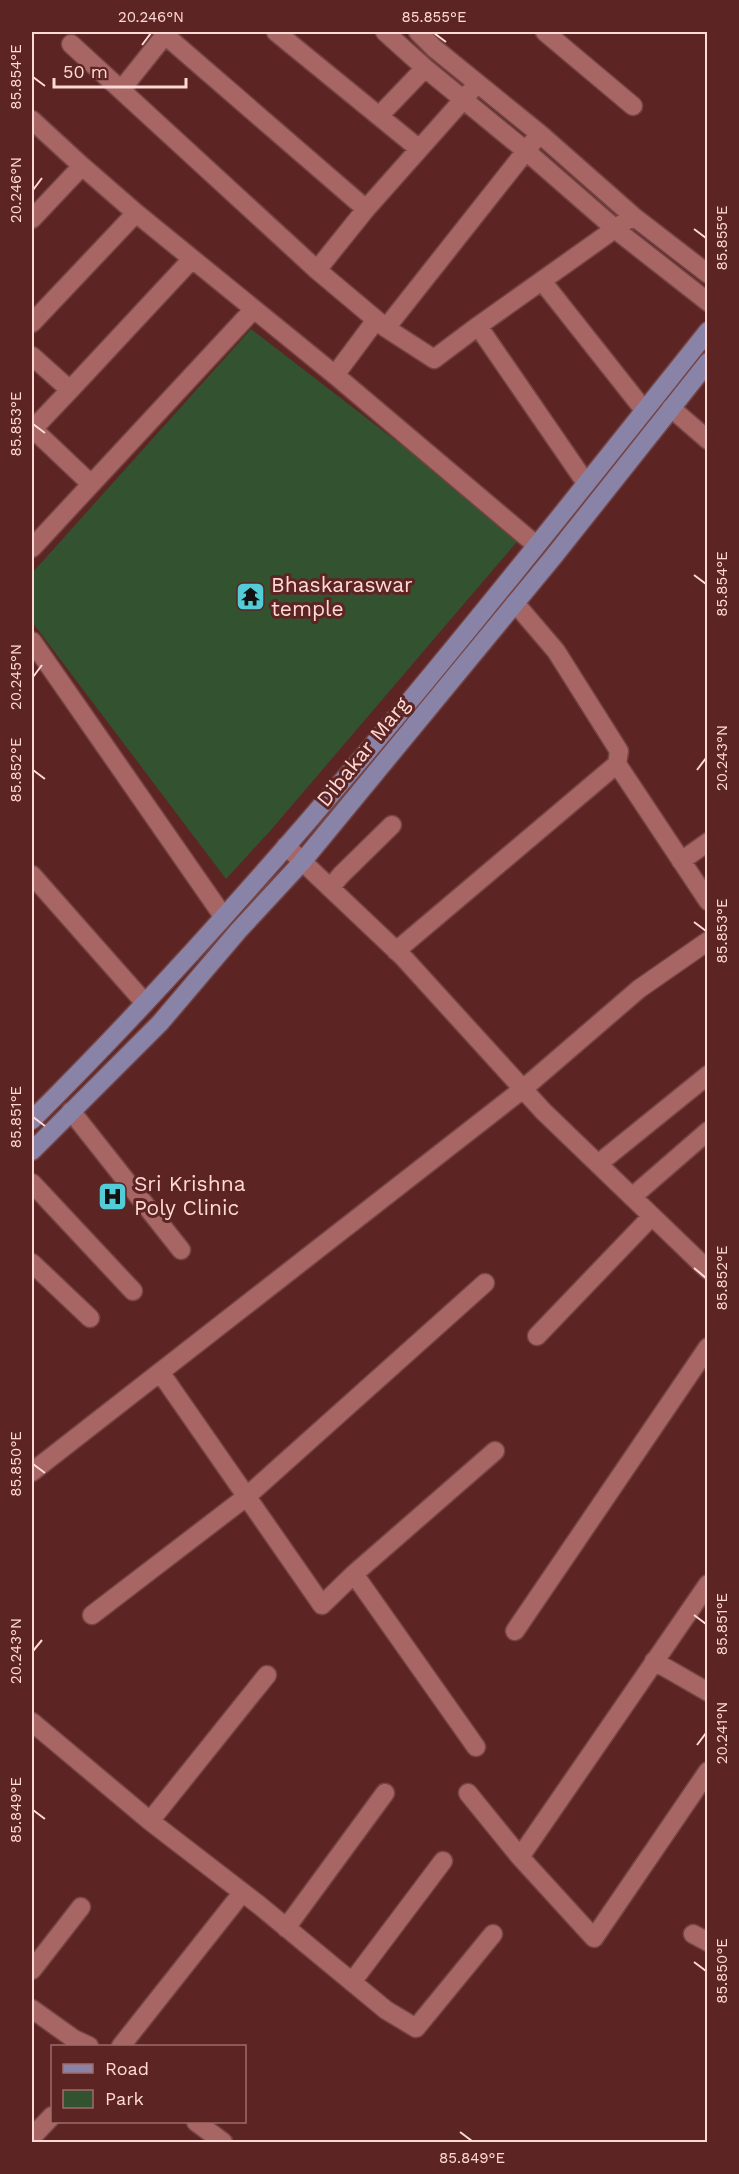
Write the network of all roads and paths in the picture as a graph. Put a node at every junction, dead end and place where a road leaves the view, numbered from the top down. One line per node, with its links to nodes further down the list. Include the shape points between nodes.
1 (276, 32): 11 (street)
2 (385, 32): 6 (street)
3 (418, 32): 7 (street)
4 (544, 32): 10 (street)
5 (71, 44): 8 (street)
6 (425, 68): 9 (street); 11 (street)
7 (477, 84): 9 (street); 13 (street)
8 (121, 90): 19 (street, via 165,35); 25 (street)
9 (464, 99): 14 (street); 15 (street)
10 (633, 106)
11 (379, 116): 14 (street)
12 (32, 120): 16 (street)
13 (540, 134): 15 (street); 17 (street)
14 (418, 148): 19 (street)
15 (525, 151): 18 (street); 31 (street)
16 (82, 166): 20 (street); 22 (street)
17 (581, 171): 18 (street); 21 (street)
18 (567, 187): 23 (street)
19 (366, 209): 25 (street)
20 (136, 213): 24 (street); 30 (street)
21 (633, 216): 23 (street); 26 (street)
22 (32, 219)
23 (616, 230): 27 (street); 28 (street)
24 (192, 259): 29 (street); 37 (street)
25 (317, 270): 31 (street)
26 (708, 274)
27 (542, 281): 32 (street); 39 (street)
28 (708, 302)
29 (254, 309): 36 (street); 43 (street)
30 (32, 322)
31 (381, 324): 32 (street, via 434,359); 36 (street)
32 (478, 326): 42 (street)
33 (708, 331): 39 (main road, Dibakar Marg)
34 (32, 356): 37 (street)
35 (708, 362): 38 (main road, Dibakar Marg)
36 (335, 375): 44 (street)
37 (70, 390): 40 (street)
38 (671, 408): 41 (street); 46 (main road, Dibakar Marg)
39 (644, 410): 42 (main road, Dibakar Marg)
40 (32, 430): 43 (street)
41 (708, 440)
42 (586, 483): 44 (main road, Dibakar Marg)
43 (91, 484): 45 (street)
44 (536, 545): 51 (main road, Dibakar Marg)
45 (32, 548)
46 (515, 603): 48 (street, via 556,651 619,751); 53 (main road, Dibakar Marg)
47 (32, 640): 57 (street)
48 (617, 764): 52 (street); 59 (street)
49 (392, 825): 55 (street)
50 (708, 842): 52 (street)
51 (286, 846): 53 (street); 57 (main road, Dibakar Marg)
52 (681, 861): 56 (street)
53 (302, 862): 55 (street); 63 (main road, Dibakar Marg, via 238,930 160,1023)
54 (32, 875): 60 (street)
55 (330, 888): 59 (street)
56 (708, 901)
57 (223, 916): 60 (main road, Dibakar Marg)
58 (708, 941): 62 (street, via 639,989)
59 (396, 951): 62 (street)
60 (145, 1003): 64 (main road, Dibakar Marg)
61 (708, 1075): 67 (street)
62 (523, 1089): 67 (street); 79 (street)
63 (71, 1112): 66 (main road, Dibakar Marg); 71 (street)
64 (32, 1120)
65 (708, 1131): 69 (street)
66 (32, 1150)
67 (598, 1164): 69 (street)
68 (32, 1183): 75 (street)
69 (632, 1197): 70 (street)
70 (652, 1216): 73 (street); 77 (street)
71 (181, 1250)
72 (32, 1263): 76 (street)
73 (708, 1270)
74 (485, 1283): 82 (street)
75 (132, 1291)
76 (90, 1318)
77 (537, 1336)
78 (708, 1347): 86 (street)
79 (160, 1372): 81 (street); 82 (street)
80 (495, 1451): 83 (street)
81 (35, 1463)
82 (246, 1497): 83 (street, via 321,1605); 85 (street)
83 (354, 1574): 91 (street)
84 (708, 1584): 87 (street)
85 (92, 1615)
86 (515, 1631)
87 (654, 1661): 89 (street); 96 (street)
88 (267, 1675): 95 (street)
89 (708, 1692)
90 (32, 1722): 95 (street)
91 (476, 1747)
92 (708, 1771): 96 (street, via 594,1938)
93 (385, 1793): 100 (street)
94 (468, 1793): 96 (street)
95 (150, 1821): 98 (street)
96 (520, 1857)
97 (443, 1861): 103 (street)
98 (242, 1893): 100 (street); 106 (street)
99 (81, 1907): 102 (street)
100 (286, 1928): 103 (street)
101 (493, 1934): 103 (street, via 416,2028)
102 (32, 1970)
103 (352, 1982)
104 (32, 2009): 105 (street)
105 (87, 2045)
106 (123, 2045)
107 (51, 2117): 109 (street)
108 (199, 2123): 110 (street)
109 (32, 2137)
110 (223, 2142)

